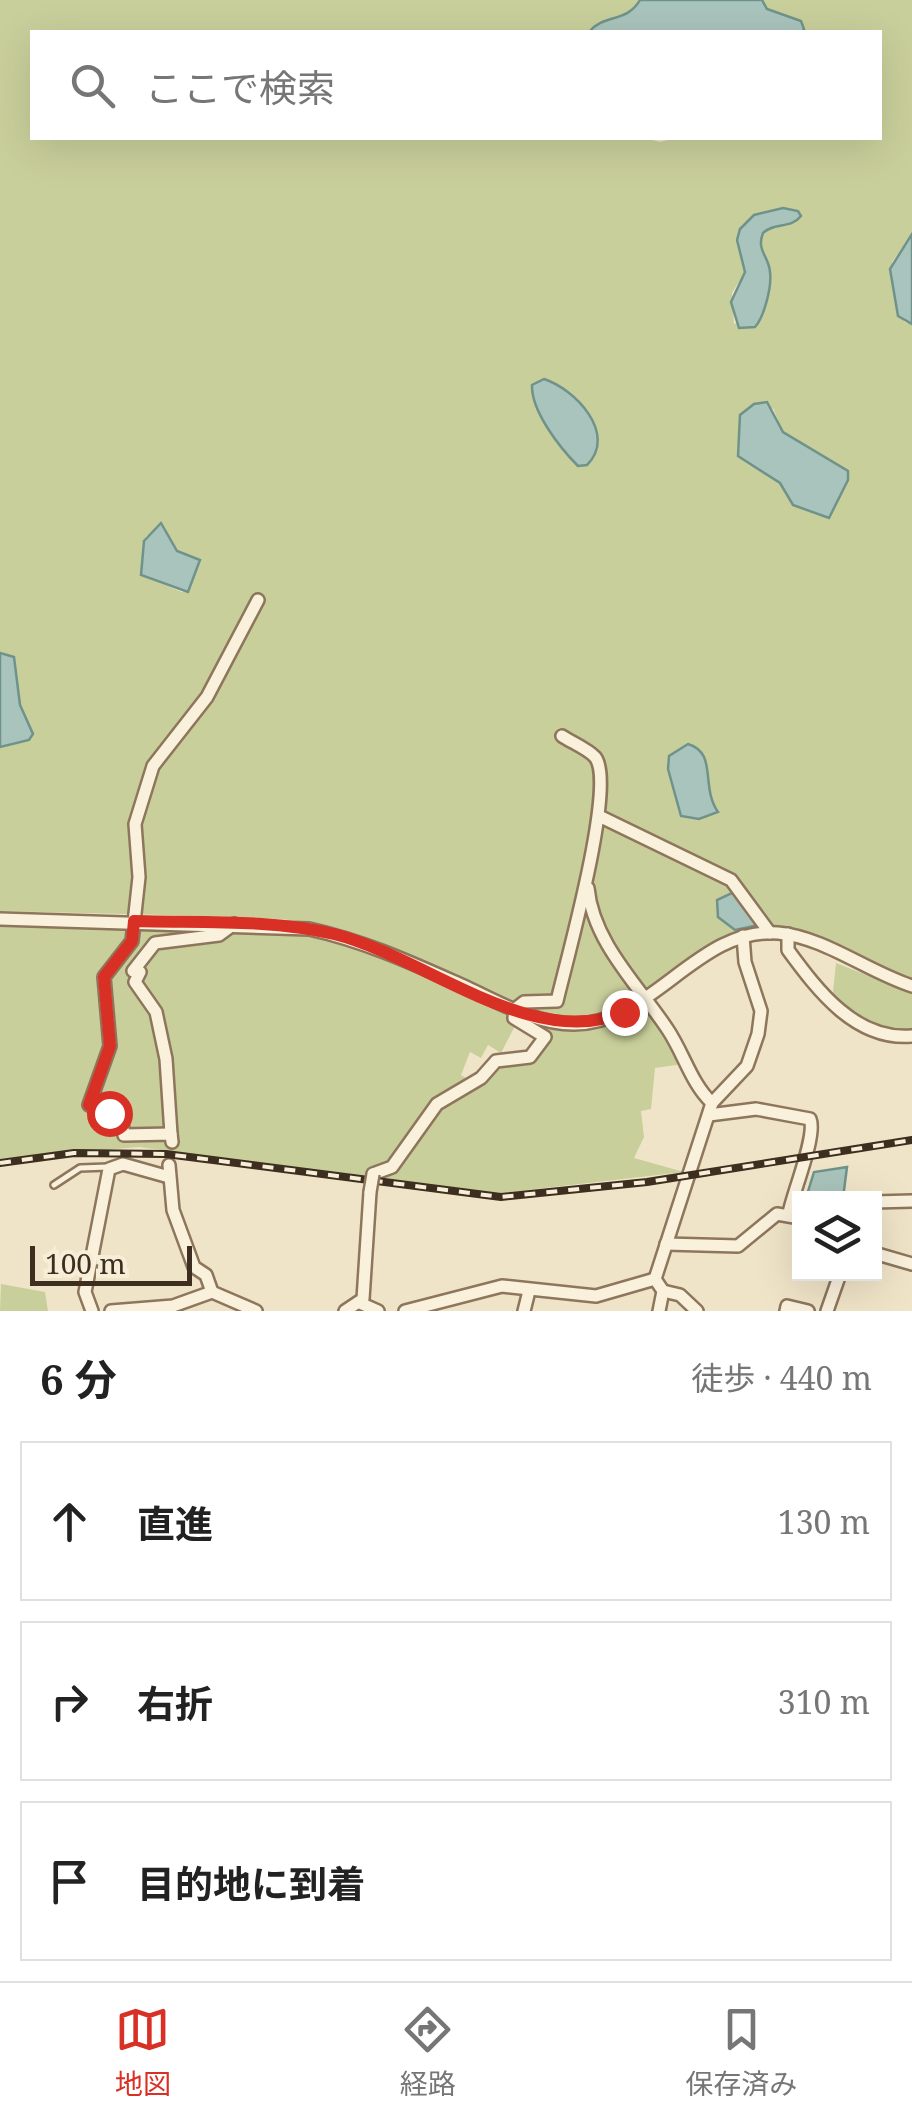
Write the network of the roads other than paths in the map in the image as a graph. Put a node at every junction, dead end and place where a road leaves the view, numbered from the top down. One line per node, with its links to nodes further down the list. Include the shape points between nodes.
1 (258, 600): 6 (street, via 207,697 153,766 135,824 140,877)
2 (562, 736): 3 (street, via 596,758 603,778)
3 (600, 816): 4 (street); 8 (street, via 731,880)
4 (586, 874): 12 (street, via 588,899 613,953); 13 (street, via 558,1002 524,1002)
5 (0, 918): 6 (street)
6 (134, 921): 7 (street); 7 (street, via 132,941 104,977 110,1046 89,1105 121,1118 129,1137 171,1138 156,1012 135,982 140,972 133,971 155,943 219,935)
7 (234, 924): 13 (street, via 357,940)
8 (770, 933): 9 (street); 10 (street)
9 (788, 934): 11 (street); 14 (street, via 788,950 848,1020 891,1036)
10 (743, 936): 12 (street); 15 (street, via 762,1021 751,1058)
11 (912, 986)
12 (644, 997): 13 (street, via 613,1016 581,1024); 15 (street)
13 (515, 1009): 31 (street, bridge, via 514,1018 545,1037 536,1052 496,1061 481,1078 448,1095 392,1166 373,1174)
14 (912, 1036)
15 (711, 1109): 18 (street, via 810,1119); 22 (street)
16 (111, 1168): 17 (lane, via 80,1168); 28 (street, via 169,1171 173,1210 194,1266); 34 (street, via 86,1292)
17 (54, 1184)
18 (799, 1191)
19 (911, 1199): 20 (street)
20 (882, 1201)
21 (792, 1216): 22 (street, via 776,1214 738,1246)
22 (666, 1244): 25 (street)
23 (882, 1255): 24 (street)
24 (912, 1264)
25 (655, 1279): 27 (street, via 596,1296); 29 (street)
26 (838, 1281): 45 (street)
27 (529, 1290): 30 (street, via 502,1286); 40 (street)
28 (212, 1292): 32 (street); 33 (street)
29 (662, 1292): 41 (street); 42 (street, via 680,1295)
30 (457, 1295): 38 (street); 39 (street)
31 (360, 1303): 36 (street); 37 (street)
32 (174, 1308): 35 (street)
33 (250, 1310)
34 (92, 1311)
35 (110, 1311)
36 (344, 1311)
37 (378, 1311)
38 (405, 1311)
39 (456, 1311)
40 (524, 1311)
41 (659, 1311)
42 (696, 1311)
43 (786, 1311): 44 (street)
44 (808, 1311)
45 (828, 1311)

